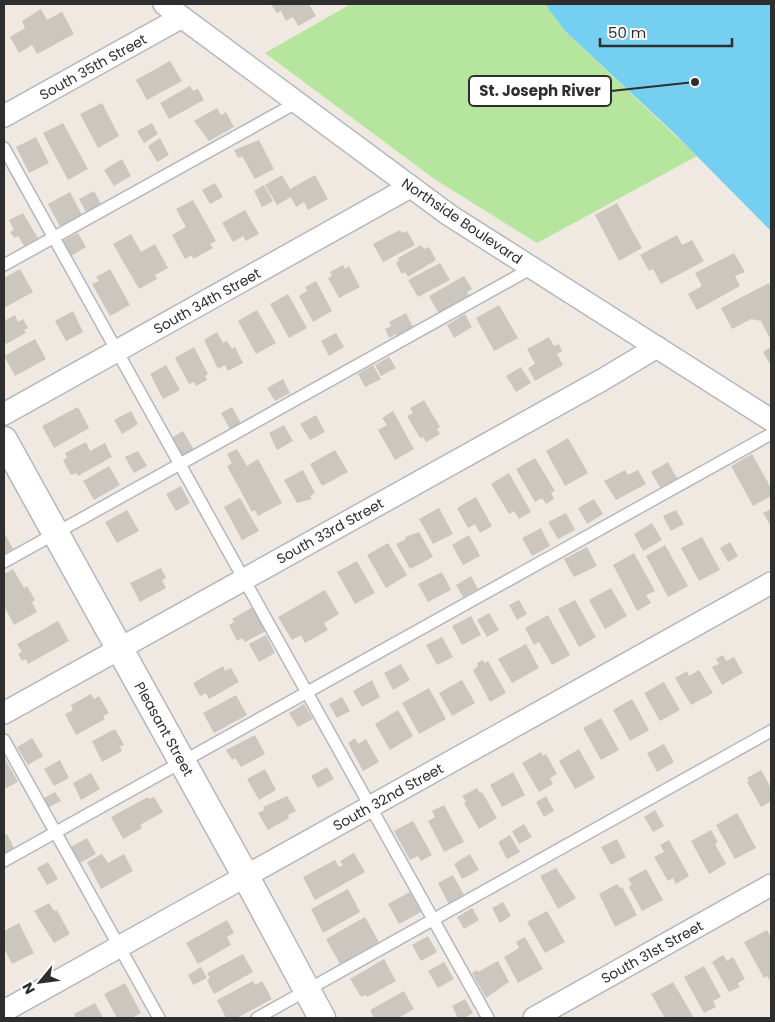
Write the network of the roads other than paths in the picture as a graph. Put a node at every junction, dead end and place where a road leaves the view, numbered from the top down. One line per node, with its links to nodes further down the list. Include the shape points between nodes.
1 (164, 4): 2 (street, Northside Boulevard)
2 (182, 17): 3 (street, Northside Boulevard); 4 (street, South 35th Street)
3 (296, 103): 6 (street, Northside Boulevard); 7 (lane)
4 (4, 116)
5 (4, 148): 7 (lane)
6 (410, 187): 9 (street, Northside Boulevard); 11 (street, South 34th Street)
7 (54, 237): 8 (lane); 11 (lane)
8 (4, 265)
9 (532, 268): 10 (street, Northside Boulevard); 16 (lane)
10 (657, 347): 13 (street, Northside Boulevard); 19 (street, South 33rd Street)
11 (117, 351): 12 (street, South 34th Street); 16 (lane)
12 (4, 414)
13 (771, 420)
14 (771, 434): 22 (lane)
15 (4, 440): 17 (street, Pleasant Street)
16 (180, 464): 17 (lane); 19 (lane)
17 (55, 533): 18 (lane); 21 (street, Pleasant Street)
18 (4, 562)
19 (244, 579): 21 (street, South 33rd Street); 22 (lane)
20 (771, 583): 27 (street, South 32nd Street)
21 (118, 649): 23 (street, South 33rd Street); 26 (street, Pleasant Street)
22 (307, 692): 26 (lane); 27 (lane)
23 (4, 714)
24 (771, 731): 32 (lane)
25 (4, 740): 28 (lane)
26 (182, 762): 28 (lane); 30 (street, Pleasant Street)
27 (371, 807): 30 (street, South 32nd Street); 32 (lane)
28 (56, 832): 29 (lane); 33 (lane)
29 (4, 861)
30 (246, 875): 33 (street, South 32nd Street); 34 (street, Pleasant Street)
31 (771, 885): 40 (street, South 31st Street)
32 (433, 920): 34 (lane); 39 (lane)
33 (119, 947): 35 (street, South 32nd Street); 36 (lane)
34 (306, 990): 37 (lane); 38 (street, Pleasant Street)
35 (4, 1011)
36 (159, 1018)
37 (257, 1018)
38 (322, 1018)
39 (488, 1018)
40 (534, 1018)

